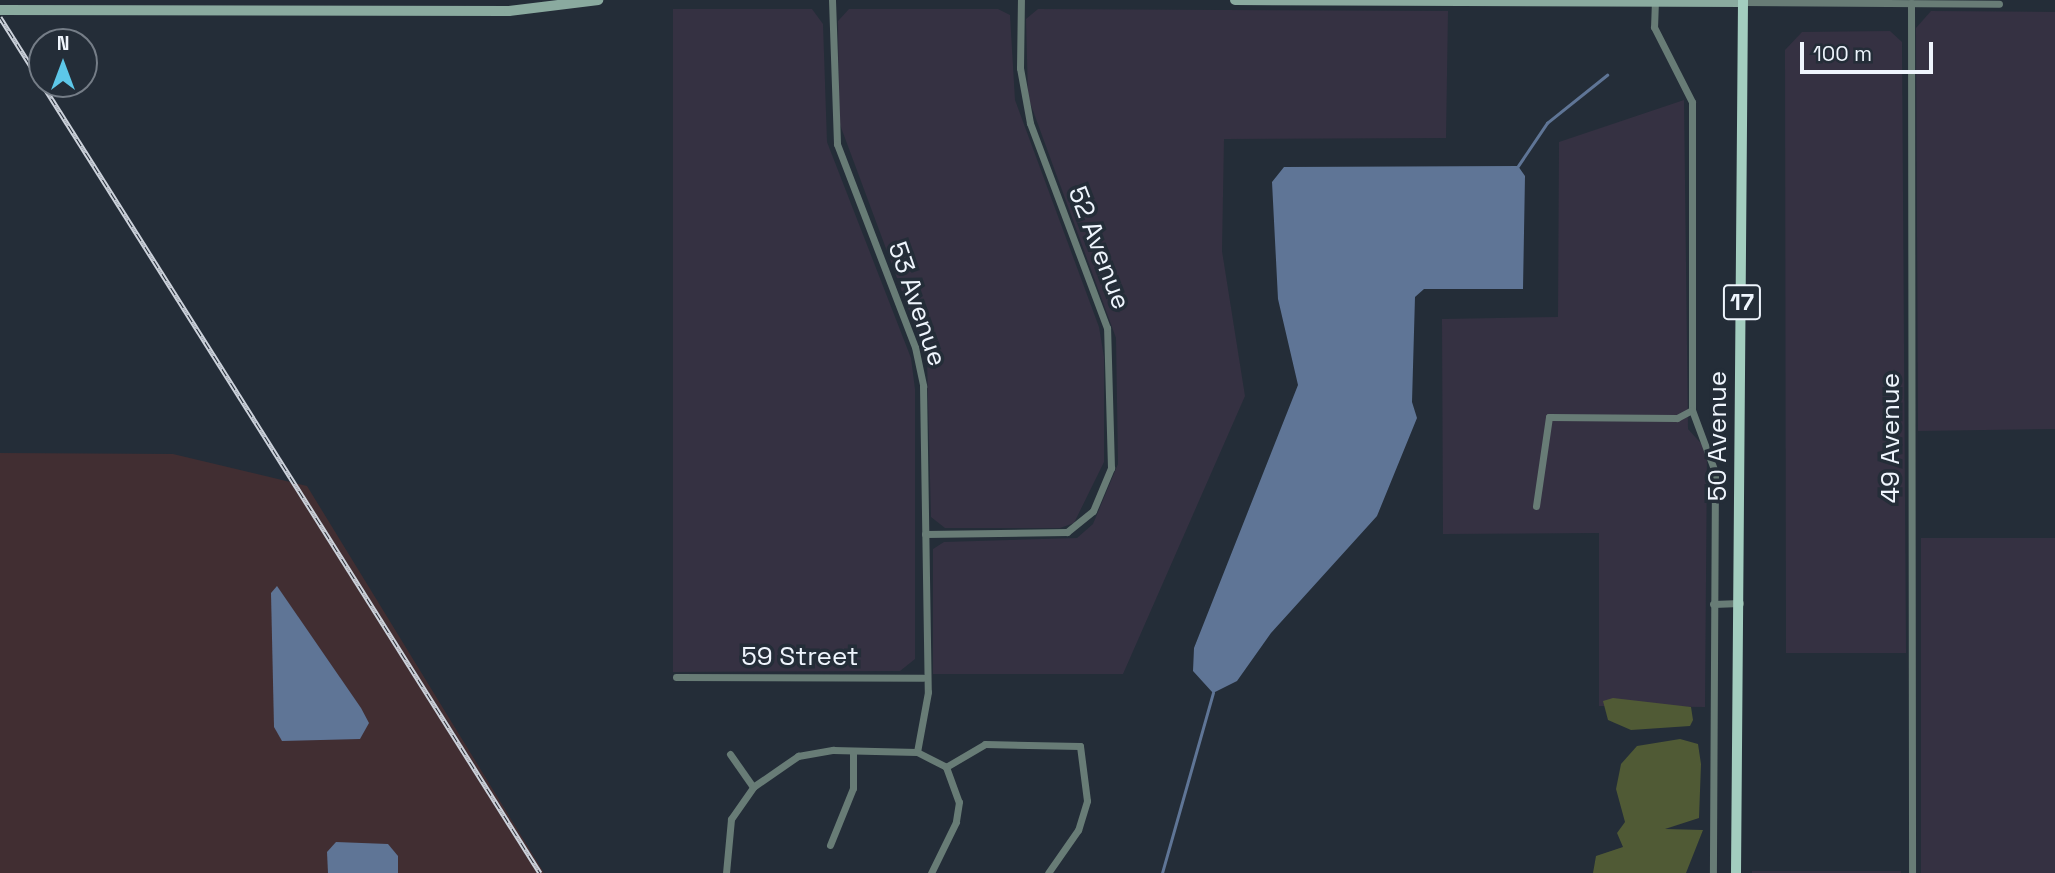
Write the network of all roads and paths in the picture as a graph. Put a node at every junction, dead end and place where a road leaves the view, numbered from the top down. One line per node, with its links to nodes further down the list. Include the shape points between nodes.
1 (598, 0): 10 (main road, via 509,11)
2 (832, 0): 13 (street, 53 Avenue, via 837,144 920,361)
3 (1021, 0): 13 (street, 52 Avenue, via 1020,68 1030,123 1102,310 1111,356 1111,468 1093,511 1067,533)
4 (1235, 0): 5 (main road)
5 (1443, 0): 6 (main road)
6 (1655, 1): 7 (main road); 11 (street, via 1654,27 1692,102)
7 (1743, 1): 8 (street); 14 (main road, 50 Avenue / 17)
8 (1911, 3): 9 (street); 29 (street, 49 Avenue)
9 (1999, 4)
10 (0, 10)
11 (1692, 410): 12 (street, via 1677,418 1549,417); 15 (street, via 1715,472)
12 (1536, 506)
13 (925, 534): 17 (street, 53 Avenue)
14 (1741, 603): 15 (street); 28 (main road, 50 Avenue / 17)
15 (1713, 604): 27 (street)
16 (676, 677): 17 (street, 59 Street)
17 (923, 678): 19 (street, 53 Avenue, via 927,715)
18 (853, 751): 19 (street); 22 (street, via 798,756); 23 (street, via 853,789)
19 (917, 752): 21 (street)
20 (730, 754): 22 (street)
21 (946, 767): 25 (street, via 958,802 956,822); 26 (street, via 985,744 1080,746 1087,801 1078,830)
22 (753, 787): 24 (street, via 731,819)
23 (830, 845)
24 (726, 873)
25 (931, 873)
26 (1048, 873)
27 (1713, 873)
28 (1736, 873)
29 (1912, 873)

